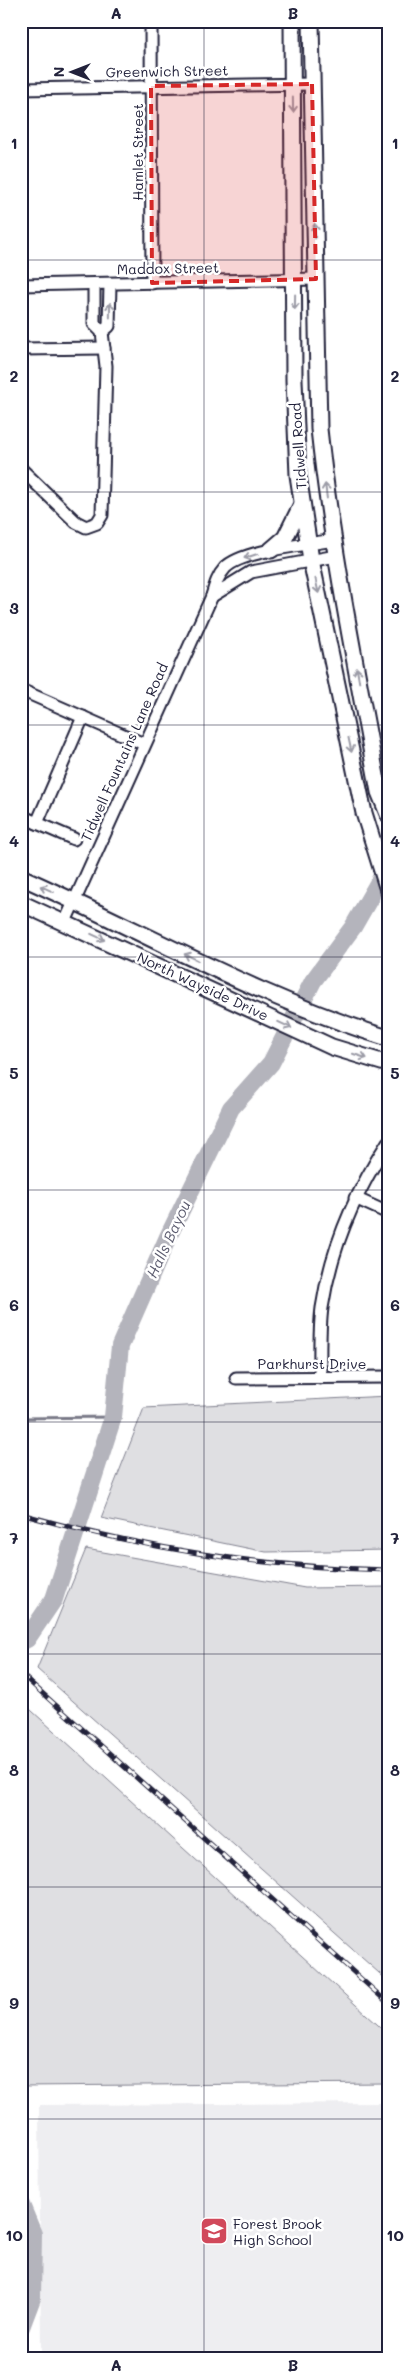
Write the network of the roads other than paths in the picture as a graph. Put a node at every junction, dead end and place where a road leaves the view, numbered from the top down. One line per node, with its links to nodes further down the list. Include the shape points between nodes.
1 (151, 21): 6 (street, Hamlet Street)
2 (292, 21): 4 (main road, Tidwell Road)
3 (311, 21): 5 (main road, Tidwell Road)
4 (292, 84): 5 (street, Greenwich Street); 6 (street, Greenwich Street); 9 (main road, Tidwell Road, one-way to 9)
5 (312, 84): 8 (main road, Tidwell Road, one-way to 5)
6 (152, 86): 7 (street, Greenwich Street); 10 (street, Hamlet Street)
7 (21, 89)
8 (316, 279): 9 (street, Maddox Street); 19 (main road, Tidwell Road, one-way to 8, via 319,429)
9 (295, 280): 10 (street, Maddox Street); 18 (main road, Tidwell Road, one-way to 18, via 294,380 298,475)
10 (152, 283): 12 (street, Maddox Street)
11 (94, 284): 12 (street, Maddox Street); 13 (street, Maddox Street); 14 (street, via 94,324)
12 (110, 284): 14 (street, one-way to 12, via 109,326)
13 (21, 285)
14 (102, 332): 15 (street)
15 (104, 348): 16 (street); 17 (street, via 102,515 97,522 86,527 76,522)
16 (21, 349)
17 (21, 469)
18 (303, 503): 20 (main road, Tidwell Road); 21 (main road, via 290,531)
19 (333, 540): 20 (street, Tidwell Fountains Lane Road); 22 (main road, Tidwell Road)
20 (309, 544): 21 (street, Tidwell Fountains Lane Road); 23 (main road, Tidwell Road)
21 (271, 550): 24 (street, Tidwell Fountains Lane Road, one-way to 24, via 226,567 217,578)
22 (336, 556): 23 (street); 28 (main road, Tidwell Road, one-way to 22, via 379,792)
23 (311, 560): 24 (street, via 251,572); 33 (main road, Tidwell Road, one-way to 33, via 364,813)
24 (212, 596): 27 (street, Tidwell Fountains Lane Road)
25 (21, 690): 26 (street)
26 (83, 717): 27 (street); 30 (street)
27 (144, 744): 34 (street, Tidwell Fountains Lane Road)
28 (388, 814)
29 (21, 816): 30 (street)
30 (37, 823): 31 (street)
31 (74, 839)
32 (21, 877): 34 (main road, North Wayside Drive, one-way to 32)
33 (388, 890)
34 (74, 900): 36 (street, Tidwell Fountains Lane Road); 37 (main road, North Wayside Drive, one-way to 34, via 347,1025 261,988 136,932)
35 (21, 903): 36 (main road, North Wayside Drive)
36 (65, 922): 38 (main road, North Wayside Drive, one-way to 38, via 332,1047)
37 (388, 1038)
38 (388, 1064)
39 (388, 1142): 40 (street)
40 (355, 1198): 41 (street); 44 (street, via 334,1254 322,1309)
41 (388, 1214)
42 (388, 1377): 44 (street, Parkhurst Drive)
43 (236, 1378): 44 (street, Parkhurst Drive)
44 (320, 1378)

